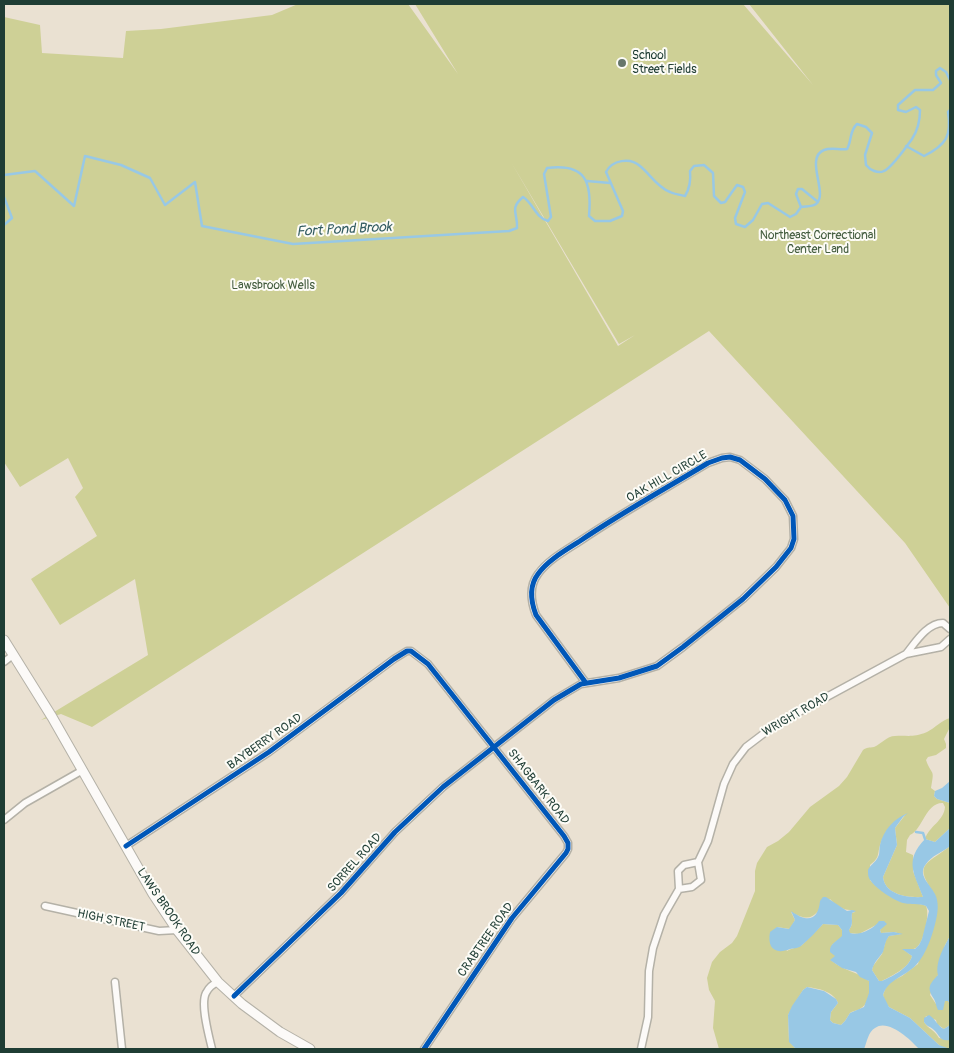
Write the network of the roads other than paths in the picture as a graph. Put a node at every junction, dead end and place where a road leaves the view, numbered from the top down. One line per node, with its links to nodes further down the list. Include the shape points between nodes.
1 (950, 629): 6 (street, WRIGHT ROAD, via 943,623 931,626)
2 (950, 639): 6 (street, WRIGHT ROAD, via 940,647)
3 (4, 640): 5 (street, LAWS BROOK ROAD)
4 (411, 651): 9 (street, SHAGBARK ROAD, via 428,664); 12 (street, BAYBERRY ROAD, via 394,659 269,752)
5 (13, 654): 7 (street); 10 (street, LAWS BROOK ROAD)
6 (906, 654): 14 (street, WRIGHT ROAD, via 775,725 746,747 726,779)
7 (4, 662)
8 (586, 683): 8 (street, OAK HILL CIRCLE, via 619,678 657,666 760,584 794,539 793,516 785,500 766,479 750,466 730,457 708,463 557,556 538,574 533,585 532,606); 9 (street, OAK HILL CIRCLE, via 554,700)
9 (494, 746): 13 (street, SHAGBARK ROAD, via 564,836); 20 (street, SORREL ROAD, via 395,832 341,893)
10 (83, 770): 11 (street, via 25,803); 12 (street, LAWS BROOK ROAD)
11 (4, 820)
12 (126, 846): 17 (street, LAWS BROOK ROAD)
13 (568, 847): 24 (street, CRABTREE ROAD, via 558,864 512,918)
14 (698, 862): 15 (street, via 681,867 677,876); 15 (street, WRIGHT ROAD, via 699,883 692,888)
15 (679, 889): 25 (street, via 664,914 653,948 648,1017)
16 (45, 906): 17 (street, HIGH STREET, via 159,931)
17 (177, 930): 19 (street, LAWS BROOK ROAD)
18 (115, 982): 21 (street)
19 (218, 982): 20 (street, LAWS BROOK ROAD); 22 (street, via 205,994 204,1004)
20 (234, 996): 23 (street, LAWS BROOK ROAD, via 268,1023)
21 (122, 1049)
22 (212, 1049)
23 (310, 1049)
24 (424, 1049)
25 (641, 1049)

